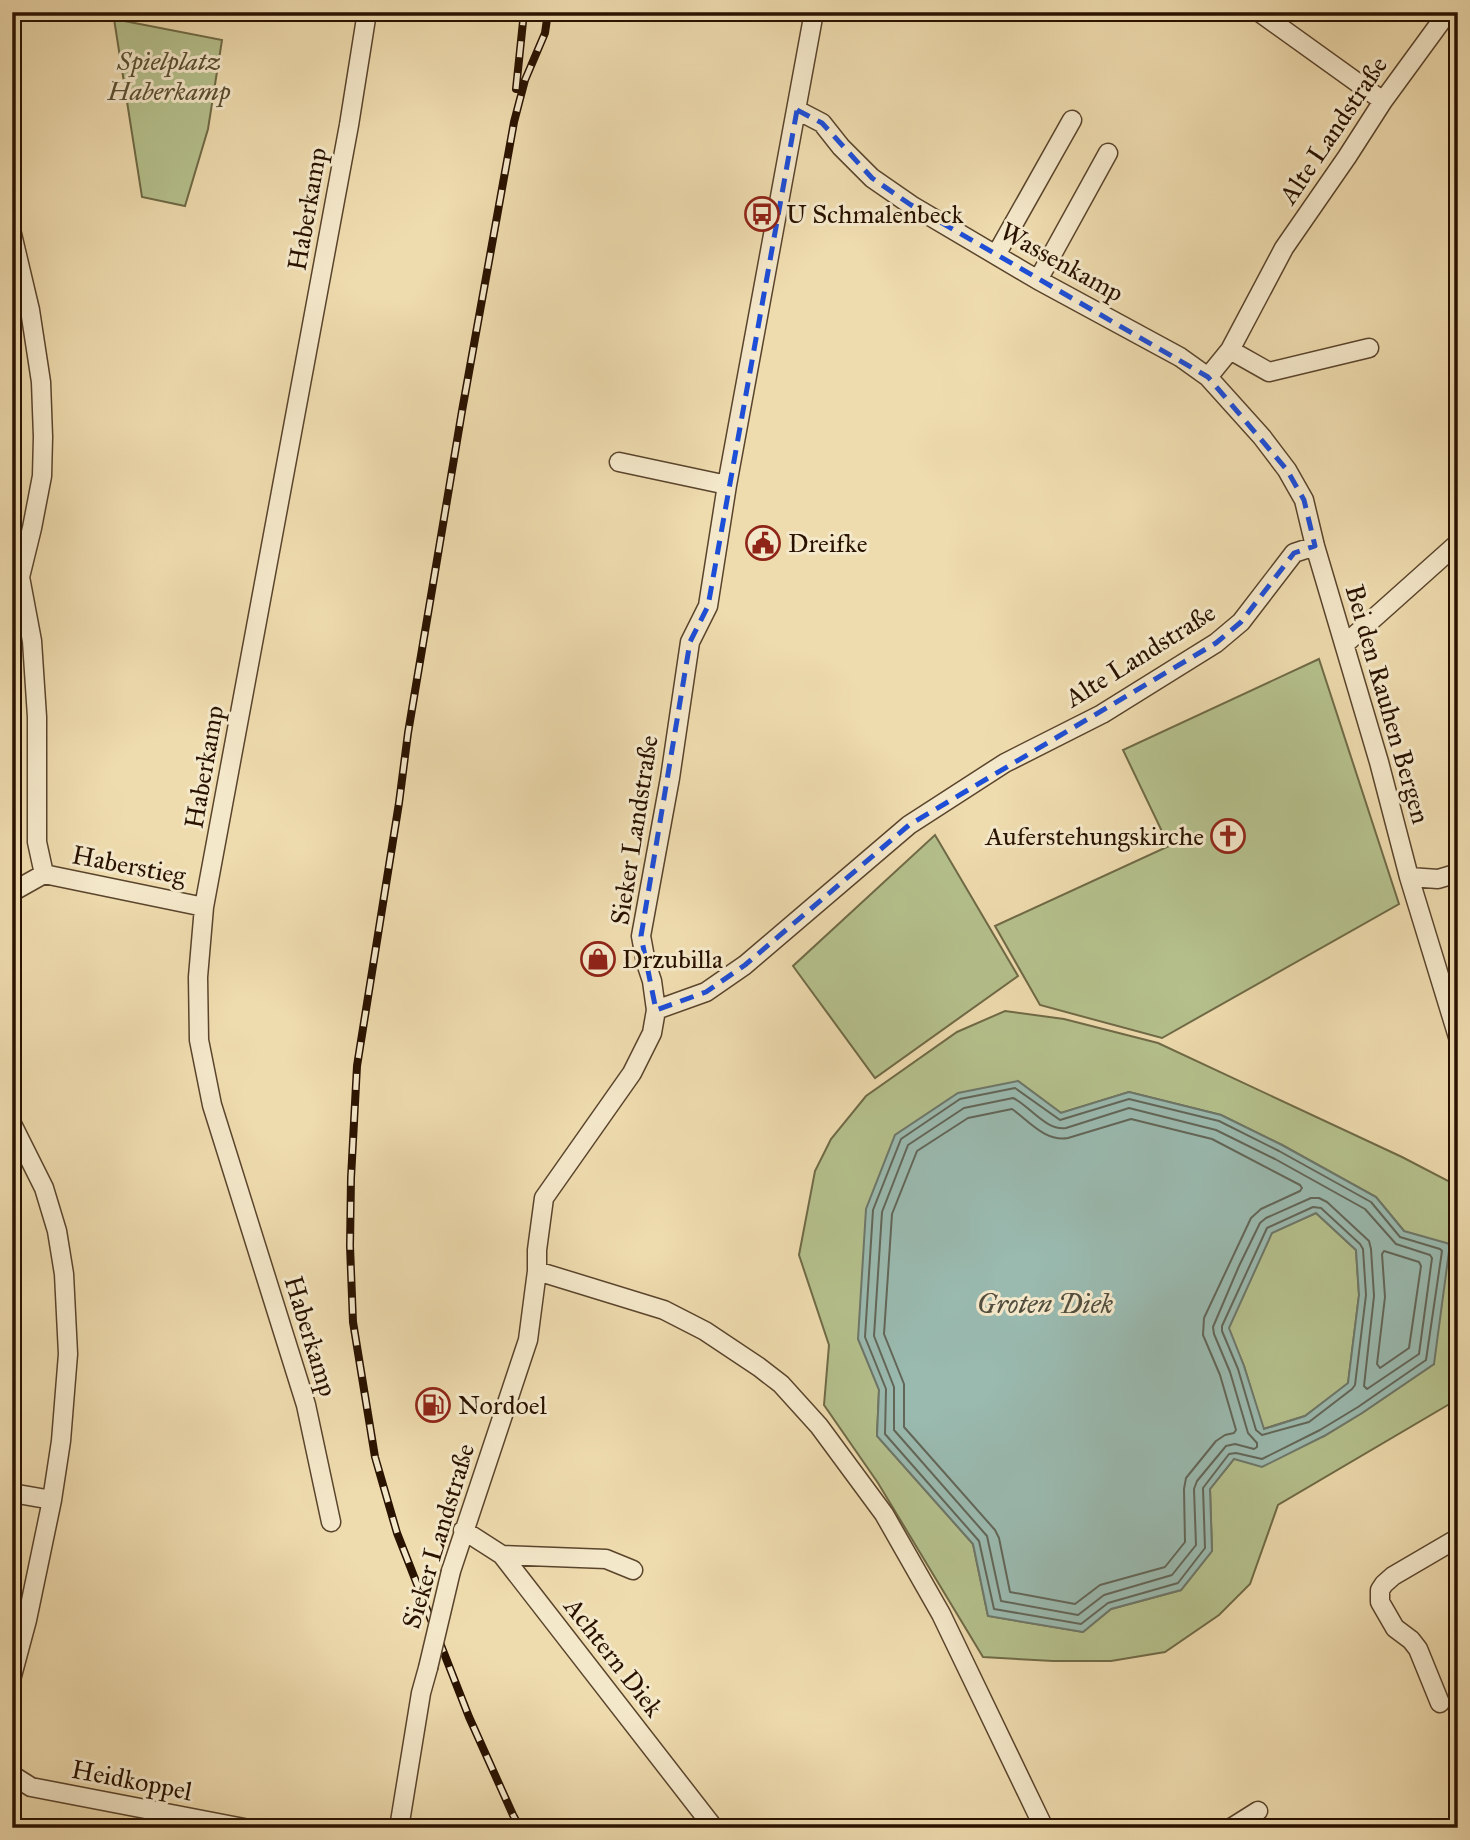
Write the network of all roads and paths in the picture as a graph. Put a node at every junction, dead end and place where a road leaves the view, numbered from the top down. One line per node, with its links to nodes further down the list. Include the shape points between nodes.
1 (367, 12): 25 (street, Haberkamp)
2 (814, 12): 6 (street, Sieker Landstraße)
3 (1259, 12): 5 (street)
4 (1448, 12): 5 (street, Alte Landstraße)
5 (1383, 101): 13 (street, Alte Landstraße, via 1284,248)
6 (797, 110): 10 (street, Wassenkamp, via 822,123 872,178); 16 (street, Sieker Landstraße)
7 (1072, 120): 10 (street)
8 (1108, 153): 11 (street)
9 (12, 233): 19 (street, via 30,310 43,436 42,476)
10 (996, 255): 11 (street, Wassenkamp)
11 (1038, 280): 14 (street, Wassenkamp, via 1180,356)
12 (1369, 348): 13 (street, via 1269,372)
13 (1230, 350): 14 (street, Alte Landstraße)
14 (1208, 377): 18 (street, via 1287,470 1304,500)
15 (619, 462): 16 (street)
16 (727, 485): 26 (street, Sieker Landstraße, via 708,606 690,642 642,936)
17 (1458, 543): 20 (street)
18 (1315, 546): 20 (street, Bei den Rauhen Bergen); 26 (street, Alte Landstraße, via 1294,552 1241,622 1216,643 1102,714 1005,763 909,825 745,965 706,992)
19 (16, 578): 22 (street, via 32,641 37,842)
20 (1345, 643): 23 (street, Bei den Rauhen Bergen)
21 (1458, 873): 23 (street, via 1438,879)
22 (44, 874): 24 (street); 25 (street, Haberstieg)
23 (1409, 877): 27 (street, Bei den Rauhen Bergen)
24 (12, 892)
25 (205, 907): 32 (street, Haberkamp, via 198,977 199,1040 212,1105 306,1405)
26 (656, 1010): 29 (street, Sieker Landstraße, via 652,1033 632,1073 544,1198)
27 (1458, 1037)
28 (12, 1124): 31 (street, via 44,1188 64,1275 68,1354)
29 (537, 1271): 33 (street, Sieker Landstraße, via 528,1340); 44 (street, via 664,1310 705,1331 781,1384 819,1426 884,1514 941,1614)
30 (12, 1493): 31 (street)
31 (52, 1500): 37 (street)
32 (331, 1522)
33 (463, 1530): 35 (street, Achtern Diek); 42 (street, Sieker Landstraße, bridge, via 421,1693)
34 (1458, 1538): 38 (street, via 1393,1576 1380,1590 1380,1602 1395,1628 1418,1649)
35 (502, 1555): 36 (street, via 606,1559); 43 (street, Achtern Diek)
36 (633, 1570)
37 (12, 1676)
38 (1440, 1703)
39 (12, 1776): 41 (street, Heidkoppel, via 31,1787)
40 (1258, 1811): 45 (street)
41 (244, 1828)
42 (399, 1828)
43 (714, 1828)
44 (1044, 1828)
45 (1231, 1828)

